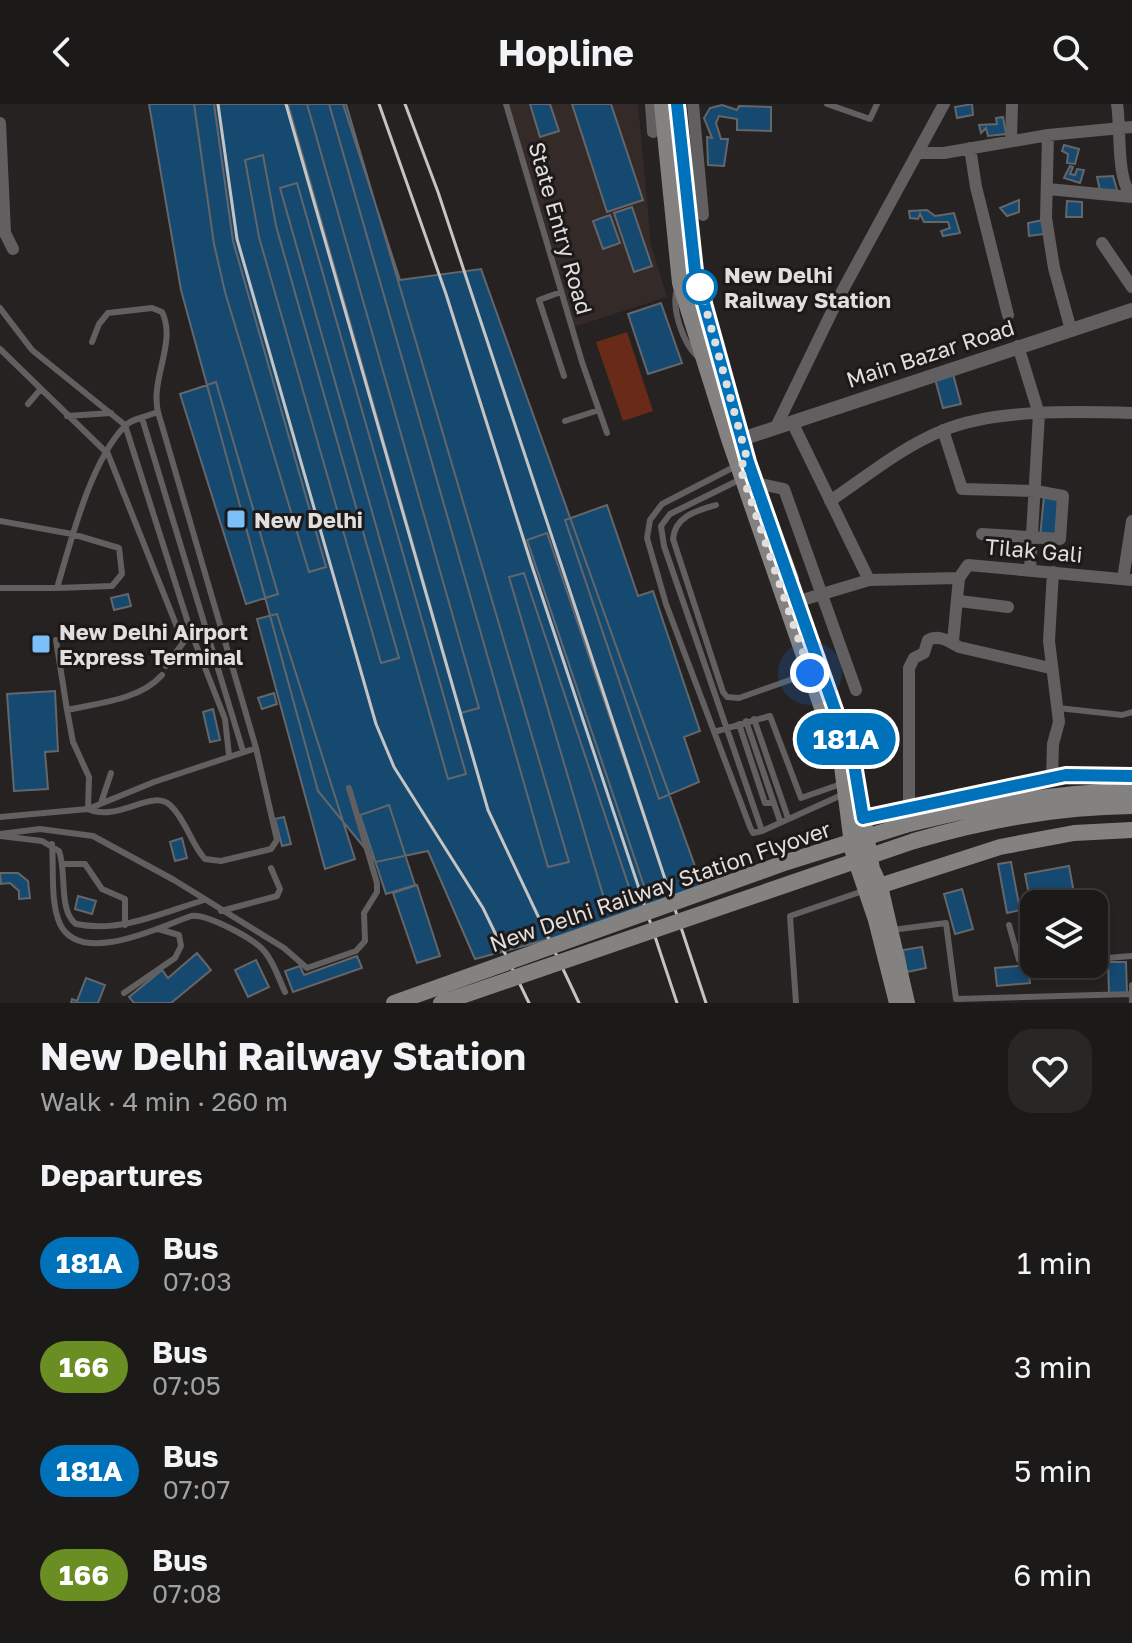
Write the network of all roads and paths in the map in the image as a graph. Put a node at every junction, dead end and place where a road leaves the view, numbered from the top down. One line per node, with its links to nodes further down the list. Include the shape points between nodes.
1 (506, 104): 26 (lane, State Entry Road)
2 (651, 104): 13 (street)
3 (662, 104): 24 (main road)
4 (677, 104): 23 (main road)
5 (693, 104): 20 (street)
6 (827, 104): 7 (lane, via 870,119)
7 (877, 104)
8 (944, 104): 17 (street)
9 (1012, 104): 15 (street)
10 (1117, 104): 12 (street)
11 (0, 123): 22 (street, via 5,233)
12 (1126, 128): 14 (street); 19 (street, via 1121,169)
13 (653, 132)
14 (1048, 135): 15 (street); 18 (street)
15 (1011, 139): 16 (street)
16 (970, 148): 17 (street); 29 (street)
17 (920, 153): 49 (street, via 840,295)
18 (1048, 189): 19 (street); 30 (street, via 1046,218 1054,268)
19 (1132, 196)
20 (703, 215)
21 (1102, 243): 25 (street)
22 (13, 249)
23 (695, 271): 24 (lane); 35 (main road)
24 (680, 283): 34 (main road)
25 (1132, 287)
26 (561, 292): 36 (lane, via 539,300); 39 (lane, State Entry Road)
27 (0, 308): 41 (lane, via 32,350)
28 (1132, 310): 30 (street, Main Bazar Road)
29 (1008, 315)
30 (1071, 330): 32 (street, Main Bazar Road)
31 (92, 342): 40 (lane, via 108,313 152,308 162,312 167,323 154,397)
32 (1018, 346): 43 (street); 47 (street, Main Bazar Road)
33 (0, 349): 37 (lane)
34 (703, 358): 35 (lane); 52 (main road)
35 (720, 359): 52 (main road)
36 (564, 376)
37 (40, 390): 38 (lane); 44 (lane)
38 (28, 404)
39 (599, 410): 46 (lane); 51 (lane, State Entry Road)
40 (158, 412): 45 (lane); 92 (lane)
41 (111, 413): 44 (lane); 48 (lane)
42 (1132, 413): 43 (street)
43 (1039, 414): 50 (street); 56 (street)
44 (67, 416): 53 (lane)
45 (142, 418): 48 (lane); 93 (lane)
46 (565, 421)
47 (792, 422): 49 (street, Main Bazar Road); 58 (street)
48 (125, 425): 53 (lane); 76 (lane)
49 (776, 427): 52 (street, Main Bazar Road)
50 (943, 430): 56 (street, via 962,489); 58 (street)
51 (607, 433)
52 (736, 440): 54 (main road)
53 (108, 454): 62 (lane); 79 (lane)
54 (746, 472): 55 (lane); 57 (lane); 72 (street, via 784,489); 73 (main road); 82 (main road)
55 (707, 481): 57 (lane); 91 (lane, via 662,504 650,520 647,538)
56 (1036, 491): 64 (street); 64 (street, via 1063,496 1062,536 1056,541)
57 (712, 493): 90 (lane, via 664,519 661,535)
58 (830, 501): 68 (street)
59 (716, 505): 82 (lane, via 680,519 673,539 723,692 739,698)
60 (0, 521): 62 (lane)
61 (1132, 521): 69 (street)
62 (72, 534): 71 (lane); 71 (lane, via 119,548 122,574 103,589)
63 (982, 534): 64 (street)
64 (1032, 538): 65 (street)
65 (1030, 569): 66 (street, Tilak Gali); 67 (street, Tilak Gali, via 968,565)
66 (1053, 572): 69 (street, Tilak Gali); 81 (street)
67 (959, 578): 68 (street, Tilak Gali); 74 (street)
68 (869, 580): 72 (street, Tilak Gali)
69 (1128, 580)
70 (0, 588): 71 (lane)
71 (57, 588)
72 (821, 595): 73 (street, Tilak Gali); 84 (street)
73 (799, 601): 99 (main road, via 854,764)
74 (959, 601): 75 (street); 78 (street)
75 (1008, 607)
76 (191, 632): 79 (lane); 94 (lane, via 225,719)
77 (56, 640): 86 (lane)
78 (953, 641): 81 (street, via 959,647); 103 (street, via 931,638 909,668)
79 (183, 642): 80 (lane)
80 (166, 666)
81 (1050, 668): 85 (street)
82 (810, 673): 99 (main road)
83 (162, 675): 86 (lane, via 136,692)
84 (856, 690)
85 (1058, 708): 87 (lane); 97 (street)
86 (67, 710): 104 (lane, via 73,742 89,777)
87 (1132, 712)
88 (754, 719): 89 (lane); 99 (lane, via 773,718 801,798); 106 (lane)
89 (742, 723): 90 (lane); 108 (lane)
90 (724, 728): 91 (lane); 110 (lane)
91 (714, 732): 110 (lane, via 753,833)
92 (256, 748): 93 (lane); 104 (lane, via 277,840 271,849 221,861 205,859 164,800 117,814)
93 (243, 751): 94 (lane)
94 (229, 755): 101 (lane)
95 (111, 773): 101 (lane)
96 (1132, 776): 97 (main road)
97 (1052, 778): 103 (main road)
98 (349, 788): 117 (lane, via 377,883 364,913 363,947 307,968)
99 (850, 788): 106 (lane); 107 (main road)
100 (1132, 791): 130 (main road, New Delhi Railway Station Flyover, bridge, via 1026,798 905,825)
101 (101, 803): 104 (lane)
102 (1132, 806): 131 (main road, New Delhi Railway Station Flyover, bridge, via 1030,813 914,841)
103 (909, 807): 107 (main road)
104 (88, 809): 105 (lane)
105 (0, 817)
106 (788, 818): 108 (lane)
107 (856, 820): 115 (main road)
108 (780, 821): 110 (lane)
109 (1132, 830): 115 (main road, via 1074,833 1000,847)
110 (762, 831)
111 (0, 835): 112 (lane); 116 (lane, via 40,829 93,836)
112 (52, 844): 113 (lane); 120 (lane, via 64,930 107,945)
113 (64, 864): 118 (lane, via 85,864 102,889 125,899); 118 (lane, via 70,920 90,927)
114 (271, 868): 117 (lane, via 280,889 277,896)
115 (873, 888): 121 (main road); 132 (lane, via 790,916); 133 (main road)
116 (204, 900): 117 (lane); 118 (lane)
117 (221, 911)
118 (125, 925)
119 (1009, 925): 124 (lane)
120 (154, 929): 126 (lane, via 204,916 259,945); 127 (lane, via 179,935 181,946 175,958)
121 (891, 930): 129 (lane, via 946,923); 134 (main road)
122 (1132, 956): 123 (lane)
123 (1108, 958)
124 (1020, 960)
125 (1132, 985): 128 (lane)
126 (285, 992)
127 (124, 993)
128 (1132, 994): 129 (lane); 135 (lane)
129 (956, 1001)
130 (394, 1003)
131 (441, 1003)
132 (796, 1003)
133 (897, 1003)
134 (907, 1003)
135 (1132, 1003)

